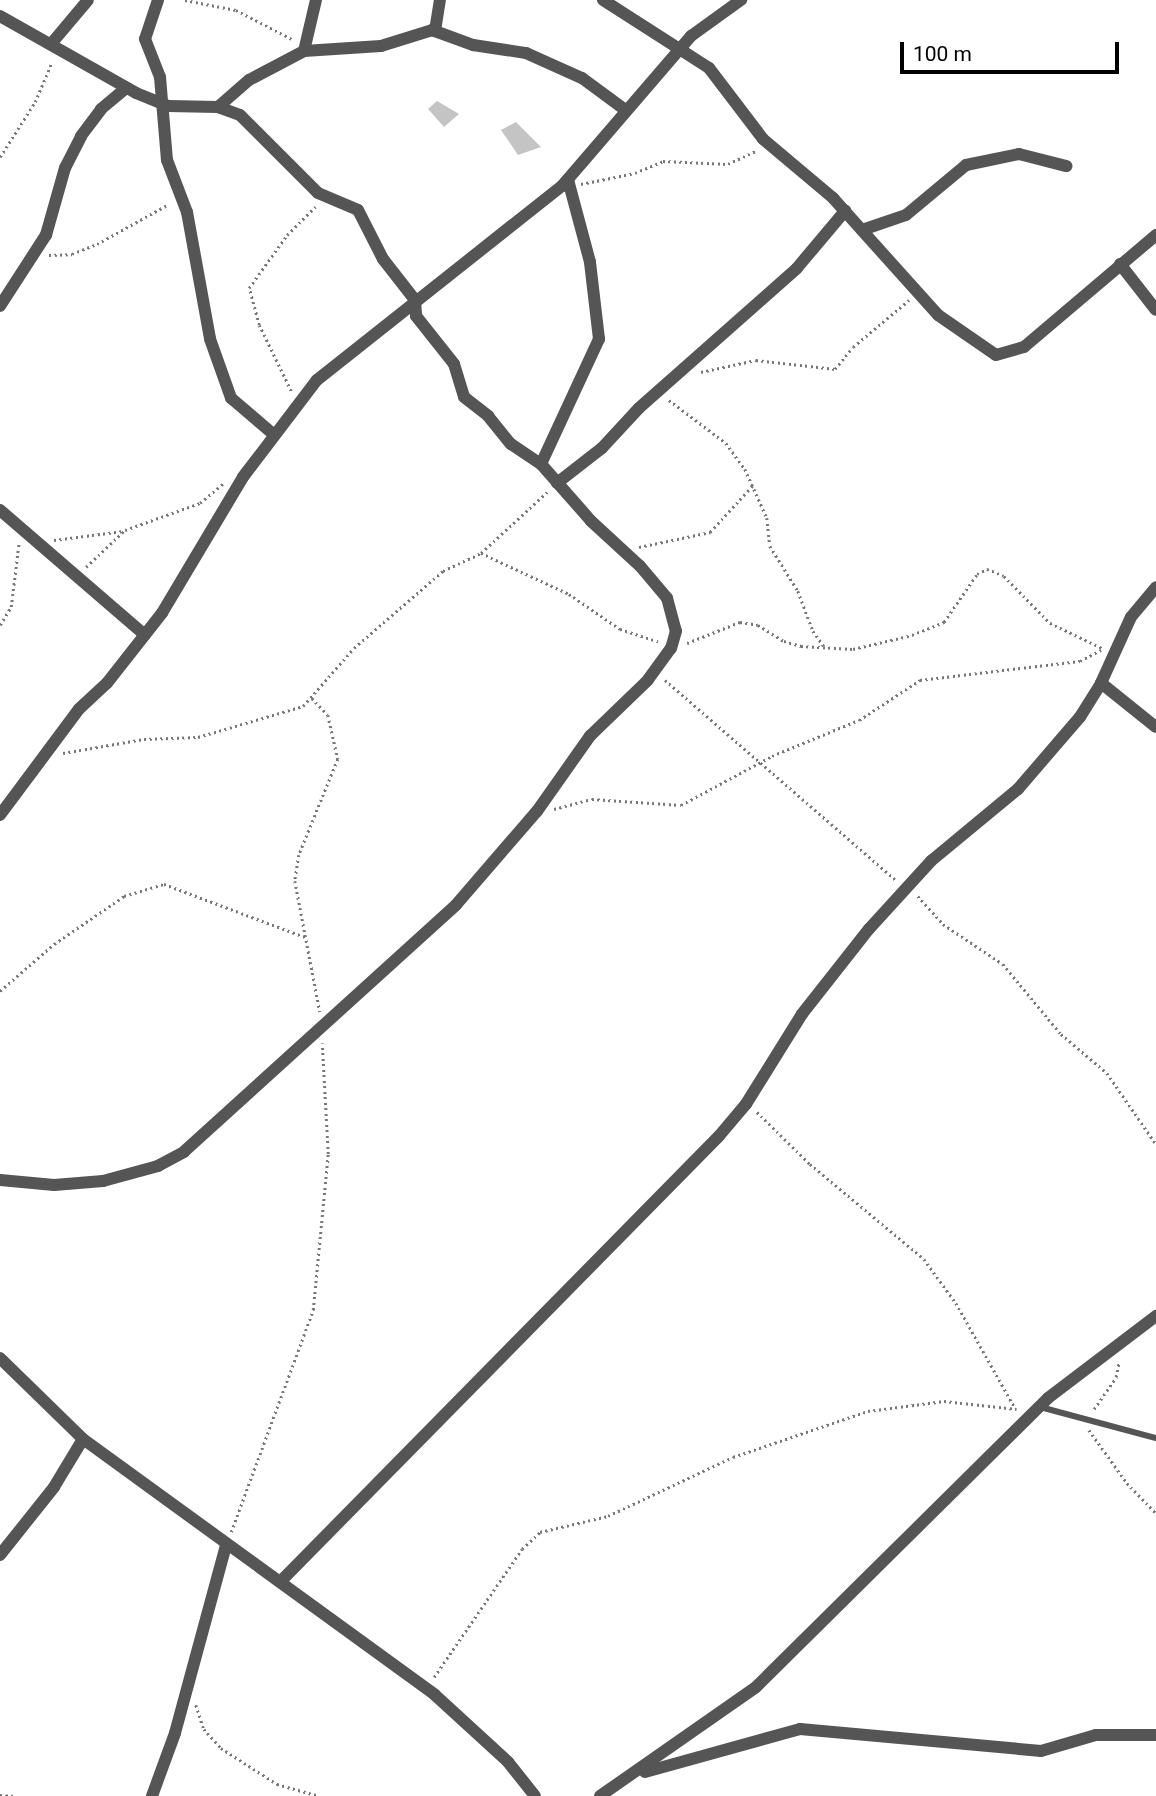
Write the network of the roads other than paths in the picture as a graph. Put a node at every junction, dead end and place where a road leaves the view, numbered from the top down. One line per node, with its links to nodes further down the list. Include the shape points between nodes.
1 (88, 0): 9 (street)
2 (158, 0): 13 (street, via 145,39 158,67)
3 (317, 0): 11 (street)
4 (440, 0): 8 (street)
5 (603, 0): 10 (street)
6 (741, 0): 10 (street)
7 (0, 16): 9 (street)
8 (435, 31): 11 (street, via 381,46); 15 (street, via 473,44 526,53 582,78)
9 (56, 48): 12 (street)
10 (678, 50): 15 (street); 18 (street, via 709,68 768,144 807,173)
11 (304, 51): 14 (street, via 249,80)
12 (126, 88): 13 (street); 23 (street, via 101,109 80,136 65,168 55,215)
13 (165, 105): 14 (street); 25 (street, via 167,160 187,212 210,340 229,393)
14 (218, 107): 22 (street, via 251,122 294,172 325,197 362,215 383,259)
15 (624, 109): 17 (street)
16 (1066, 166): 19 (street, via 1019,153 966,164 906,215)
17 (568, 183): 22 (street); 26 (street, via 590,262 599,339)
18 (845, 211): 19 (street); 27 (street, via 797,268)
19 (862, 230): 21 (street, via 916,293 967,339 996,355 1024,347)
20 (1156, 235): 21 (street)
21 (1120, 264): 24 (street)
22 (415, 300): 25 (street, via 317,380); 26 (street, via 416,316 450,357 464,397 512,444)
23 (0, 306)
24 (1156, 310)
25 (273, 434): 30 (street)
26 (541, 464): 27 (street)
27 (557, 483): 34 (street, via 667,598 676,631 656,669 590,736 529,820 456,905 172,1160 124,1176 73,1184)
28 (0, 510): 30 (street)
29 (1156, 587): 31 (street, via 1135,611)
30 (145, 635): 33 (street)
31 (1101, 683): 32 (street); 42 (street, via 1035,771 906,886 802,1014 746,1104)
32 (1156, 727)
33 (2, 810)
34 (0, 1180)
35 (1156, 1316): 37 (street)
36 (0, 1358): 39 (street)
37 (1036, 1410): 38 (lane); 44 (street, via 765,1679)
38 (1156, 1438)
39 (83, 1439): 40 (street); 41 (street, via 63,1475)
40 (226, 1545): 42 (street); 45 (street, via 178,1721)
41 (0, 1555)
42 (281, 1581): 46 (street, via 428,1690 508,1762)
43 (1156, 1735): 44 (street, via 1096,1735 1061,1748 1029,1750 800,1729)
44 (636, 1773): 47 (street)
45 (152, 1796)
46 (535, 1796)
47 (600, 1796)

